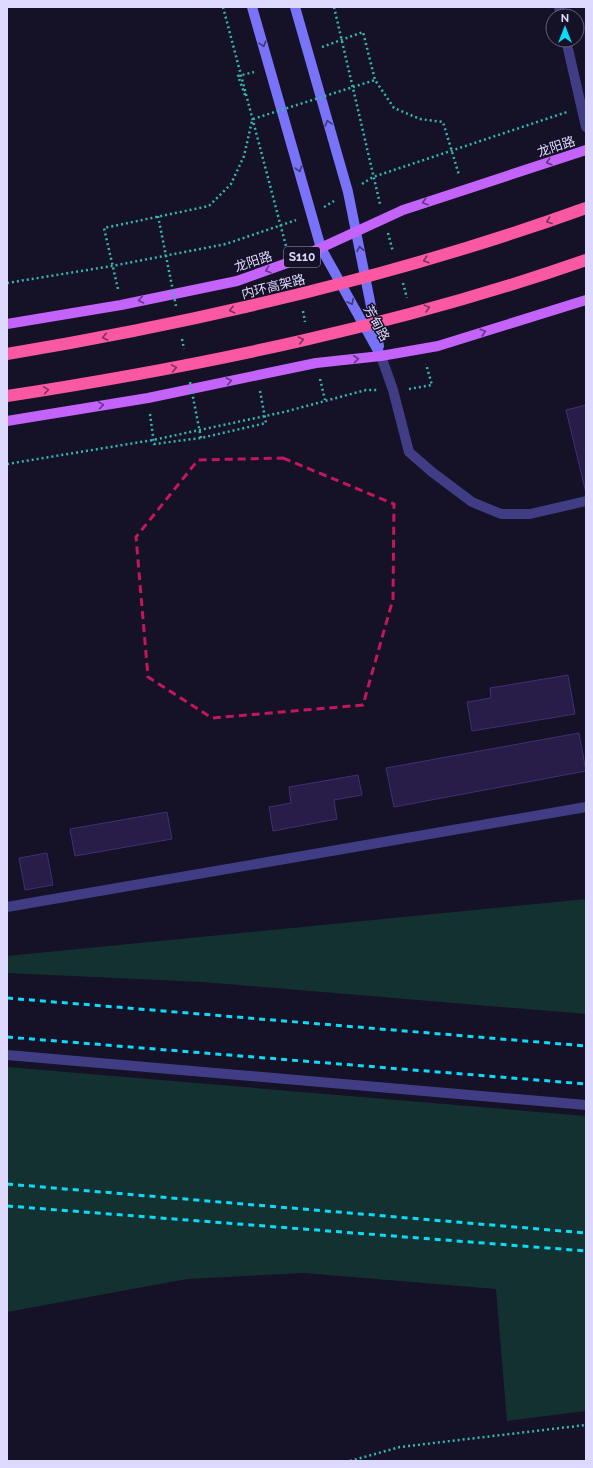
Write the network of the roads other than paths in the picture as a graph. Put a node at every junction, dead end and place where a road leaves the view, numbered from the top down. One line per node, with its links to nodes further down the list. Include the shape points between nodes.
1 (252, 7): 8 (main road, 芳甸路, one-way to 8)
2 (295, 7): 7 (main road, 芳甸路, one-way to 2)
3 (568, 48): 4 (lane)
4 (586, 127)
5 (586, 150): 7 (main road, 龙阳路 / S110, one-way to 7, via 403,210)
6 (586, 208): 12 (highway, 内环高架路, one-way to 12, bridge, via 414,264 294,296 172,324)
7 (357, 231): 8 (main road, 龙阳路 / S110); 13 (main road, 芳甸路, one-way to 7)
8 (322, 248): 11 (main road, 龙阳路 / S110, one-way to 11, via 237,281 121,305); 13 (main road, 芳甸路, one-way to 13)
9 (586, 260): 14 (highway, one-way to 9, bridge, via 180,367 307,339 427,309)
10 (586, 300): 13 (main road, one-way to 10, via 438,346)
11 (7, 324)
12 (7, 354)
13 (381, 356): 15 (main road, one-way to 13, via 148,398 316,363); 16 (lane, via 409,452 472,502 501,514 530,514)
14 (7, 396)
15 (7, 421)
16 (586, 501)
17 (586, 807): 18 (lane)
18 (7, 907)
19 (7, 1055): 20 (lane)
20 (586, 1105)

